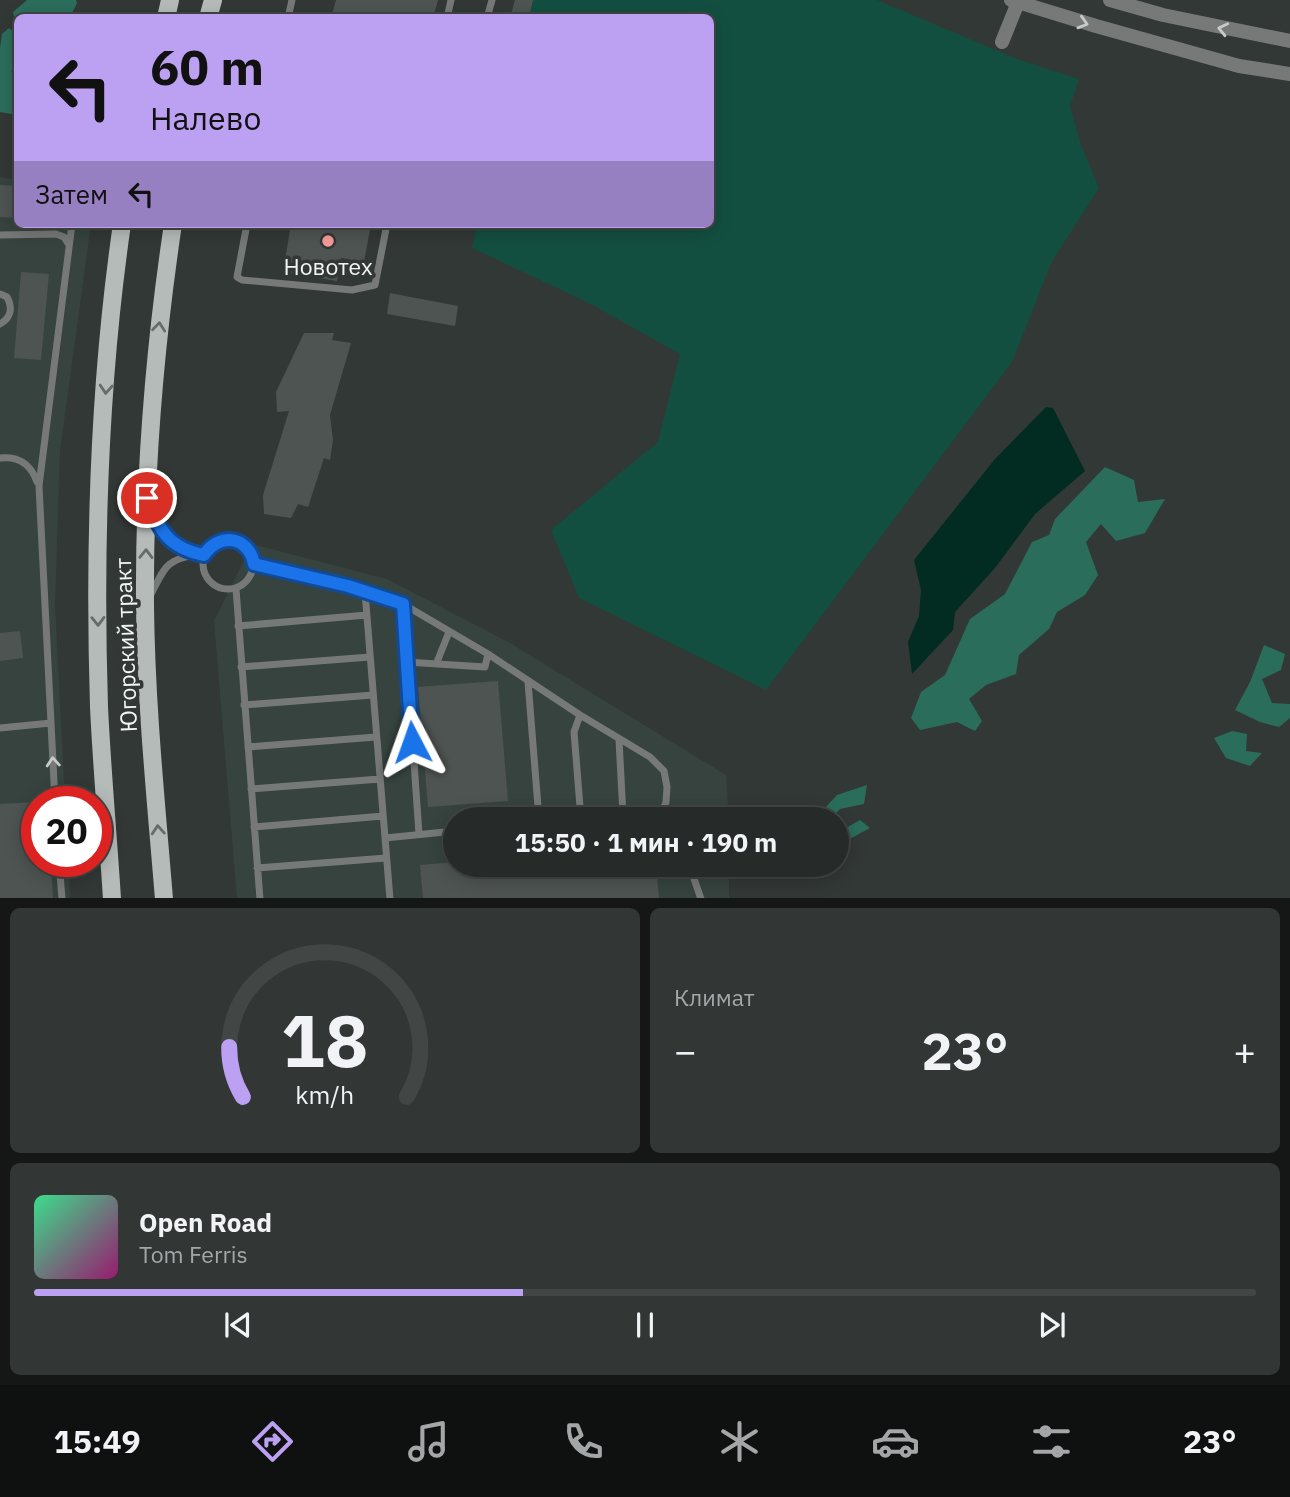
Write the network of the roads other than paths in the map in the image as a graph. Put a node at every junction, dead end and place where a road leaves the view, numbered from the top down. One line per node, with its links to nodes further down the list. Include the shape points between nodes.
1 (1110, 0): 3 (street, one-way to 1)
2 (1016, 1): 4 (street); 5 (street, one-way to 5, via 1239,66)
3 (1290, 41)
4 (1002, 42)
5 (1290, 75)
6 (71, 228): 12 (lane)
7 (121, 228): 58 (main road, Югорский тракт, one-way to 58, via 113,287 97,552 100,708)
8 (172, 228): 17 (main road, Югорский тракт, one-way to 8, via 153,390)
9 (246, 228): 10 (lane, via 237,277 352,290 375,285)
10 (386, 228)
11 (0, 235): 12 (lane, via 56,234)
12 (69, 245): 16 (lane)
13 (0, 294): 14 (lane, via 7,297 11,310)
14 (0, 324)
15 (0, 458): 16 (lane, via 26,463)
16 (39, 486): 36 (lane)
17 (147, 498): 18 (lane, via 163,534); 23 (main road, Югорский тракт, one-way to 17)
18 (202, 555): 19 (lane, via 221,540 236,540 249,550); 20 (lane, via 208,579 221,588); 23 (lane, via 170,562)
19 (254, 564): 20 (lane, via 249,579); 21 (lane)
20 (236, 589): 25 (lane)
21 (365, 592): 22 (lane); 24 (lane)
22 (403, 604): 26 (lane); 29 (lane)
23 (145, 606): 59 (main road, Югорский тракт, one-way to 23)
24 (367, 615): 25 (lane); 28 (lane)
25 (238, 626): 31 (lane)
26 (449, 632): 27 (lane); 30 (lane)
27 (488, 654): 30 (lane, via 485,667); 32 (lane)
28 (370, 657): 31 (lane); 33 (lane)
29 (406, 662): 30 (lane); 51 (lane)
30 (437, 662)
31 (241, 667): 34 (lane)
32 (528, 682): 35 (lane); 44 (lane)
33 (373, 695): 34 (lane); 38 (lane)
34 (244, 705): 40 (lane)
35 (580, 715): 39 (lane); 45 (lane, via 574,732)
36 (51, 723): 37 (lane); 42 (lane, one-way to 36)
37 (0, 727)
38 (376, 737): 40 (lane); 41 (lane)
39 (620, 740): 46 (lane); 47 (lane, via 664,771)
40 (247, 747): 43 (lane)
41 (380, 779): 43 (lane); 48 (lane)
42 (54, 786)
43 (251, 789): 49 (lane)
44 (538, 807)
45 (581, 807)
46 (623, 807)
47 (665, 807)
48 (383, 816): 49 (lane); 52 (lane)
49 (254, 827): 54 (lane)
50 (443, 832): 51 (lane)
51 (419, 834): 52 (lane)
52 (384, 838): 53 (lane)
53 (386, 858): 54 (lane); 61 (lane)
54 (257, 868): 60 (lane)
55 (60, 877): 57 (lane)
56 (693, 877): 62 (lane)
57 (62, 898)
58 (112, 898)
59 (163, 898)
60 (260, 898)
61 (390, 898)
62 (701, 898)

